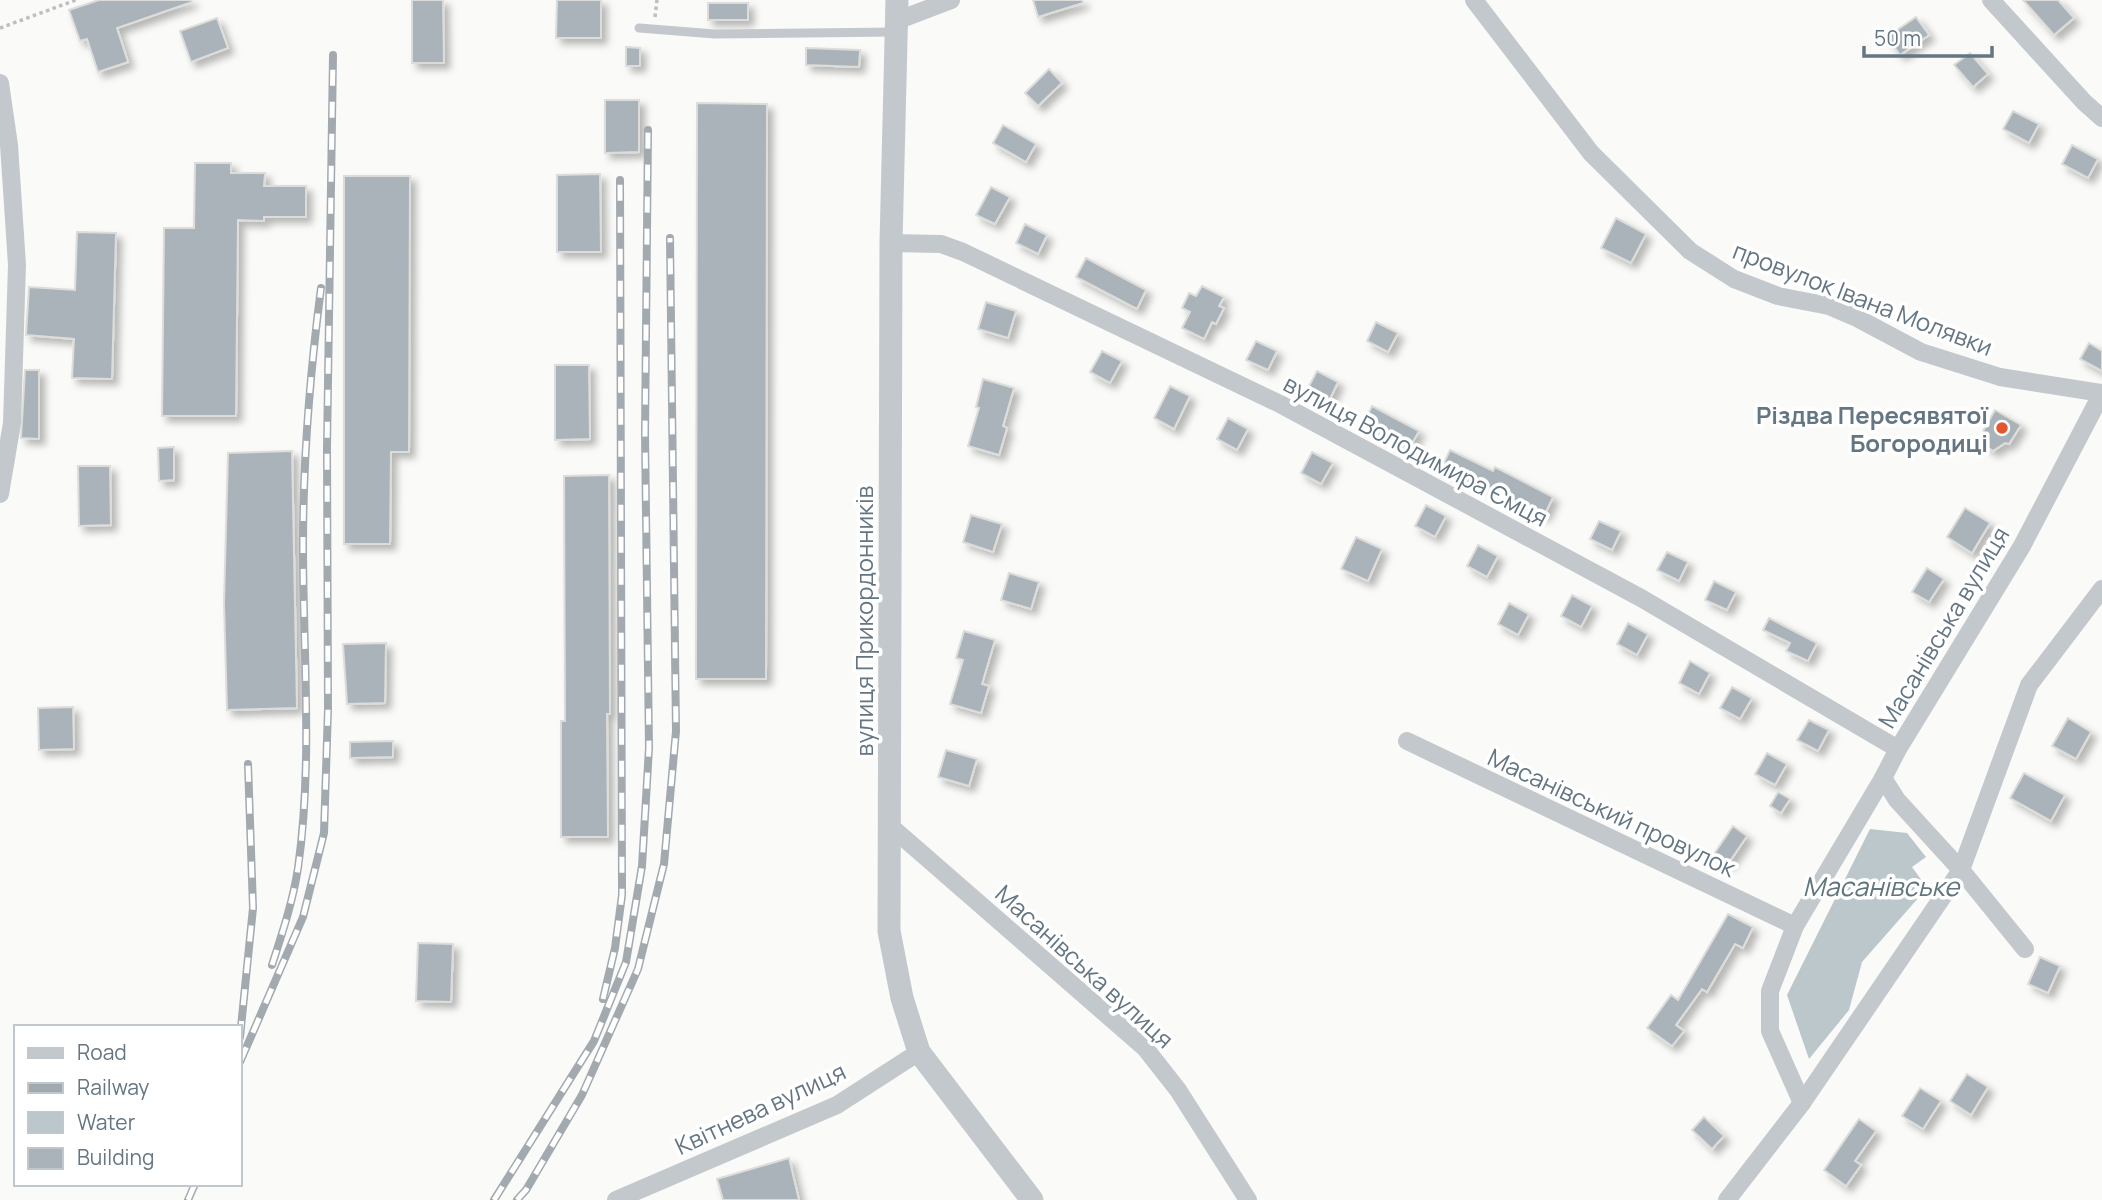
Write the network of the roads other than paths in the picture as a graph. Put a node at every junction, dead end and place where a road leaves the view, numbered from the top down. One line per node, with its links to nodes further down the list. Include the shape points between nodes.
1 (951, 0): 4 (street)
2 (1474, 0): 9 (street, провулок Івана Молявки, via 1591,153 1690,251 1734,279 1778,296 1829,306 1921,352 2000,377)
3 (1991, 0): 7 (street)
4 (896, 18): 5 (lane, via 715,34); 8 (street, вулиця Прикордонників)
5 (639, 28)
6 (0, 83): 10 (street, via 17,265 12,423)
7 (2102, 118)
8 (891, 243): 13 (street, вулиця Володимира Ємця, via 941,244 964,252 1280,404 1642,598); 15 (street, вулиця Прикордонників)
9 (2102, 393): 13 (street, Масанівська вулиця, via 2022,546)
10 (0, 494)
11 (2102, 589): 16 (street, via 2029,685)
12 (1407, 741): 17 (street, Масанівський провулок)
13 (1898, 749): 14 (street, Масанівська вулиця)
14 (1883, 778): 16 (street, via 1897,800); 17 (street, Масанівська вулиця)
15 (889, 825): 19 (street, вулиця Прикордонників, via 889,931 902,998); 23 (street, Масанівська вулиця, via 1145,1048 1178,1090)
16 (1961, 870): 18 (street); 20 (street)
17 (1795, 926): 20 (street, Масанівська вулиця, via 1770,991 1770,1031)
18 (2025, 949)
19 (919, 1052): 21 (street, Квітнева вулиця, via 837,1105); 22 (street, вулиця Прикордонників)
20 (1802, 1103): 24 (street)
21 (619, 1199)
22 (1032, 1200)
23 (1248, 1200)
24 (1727, 1200)

